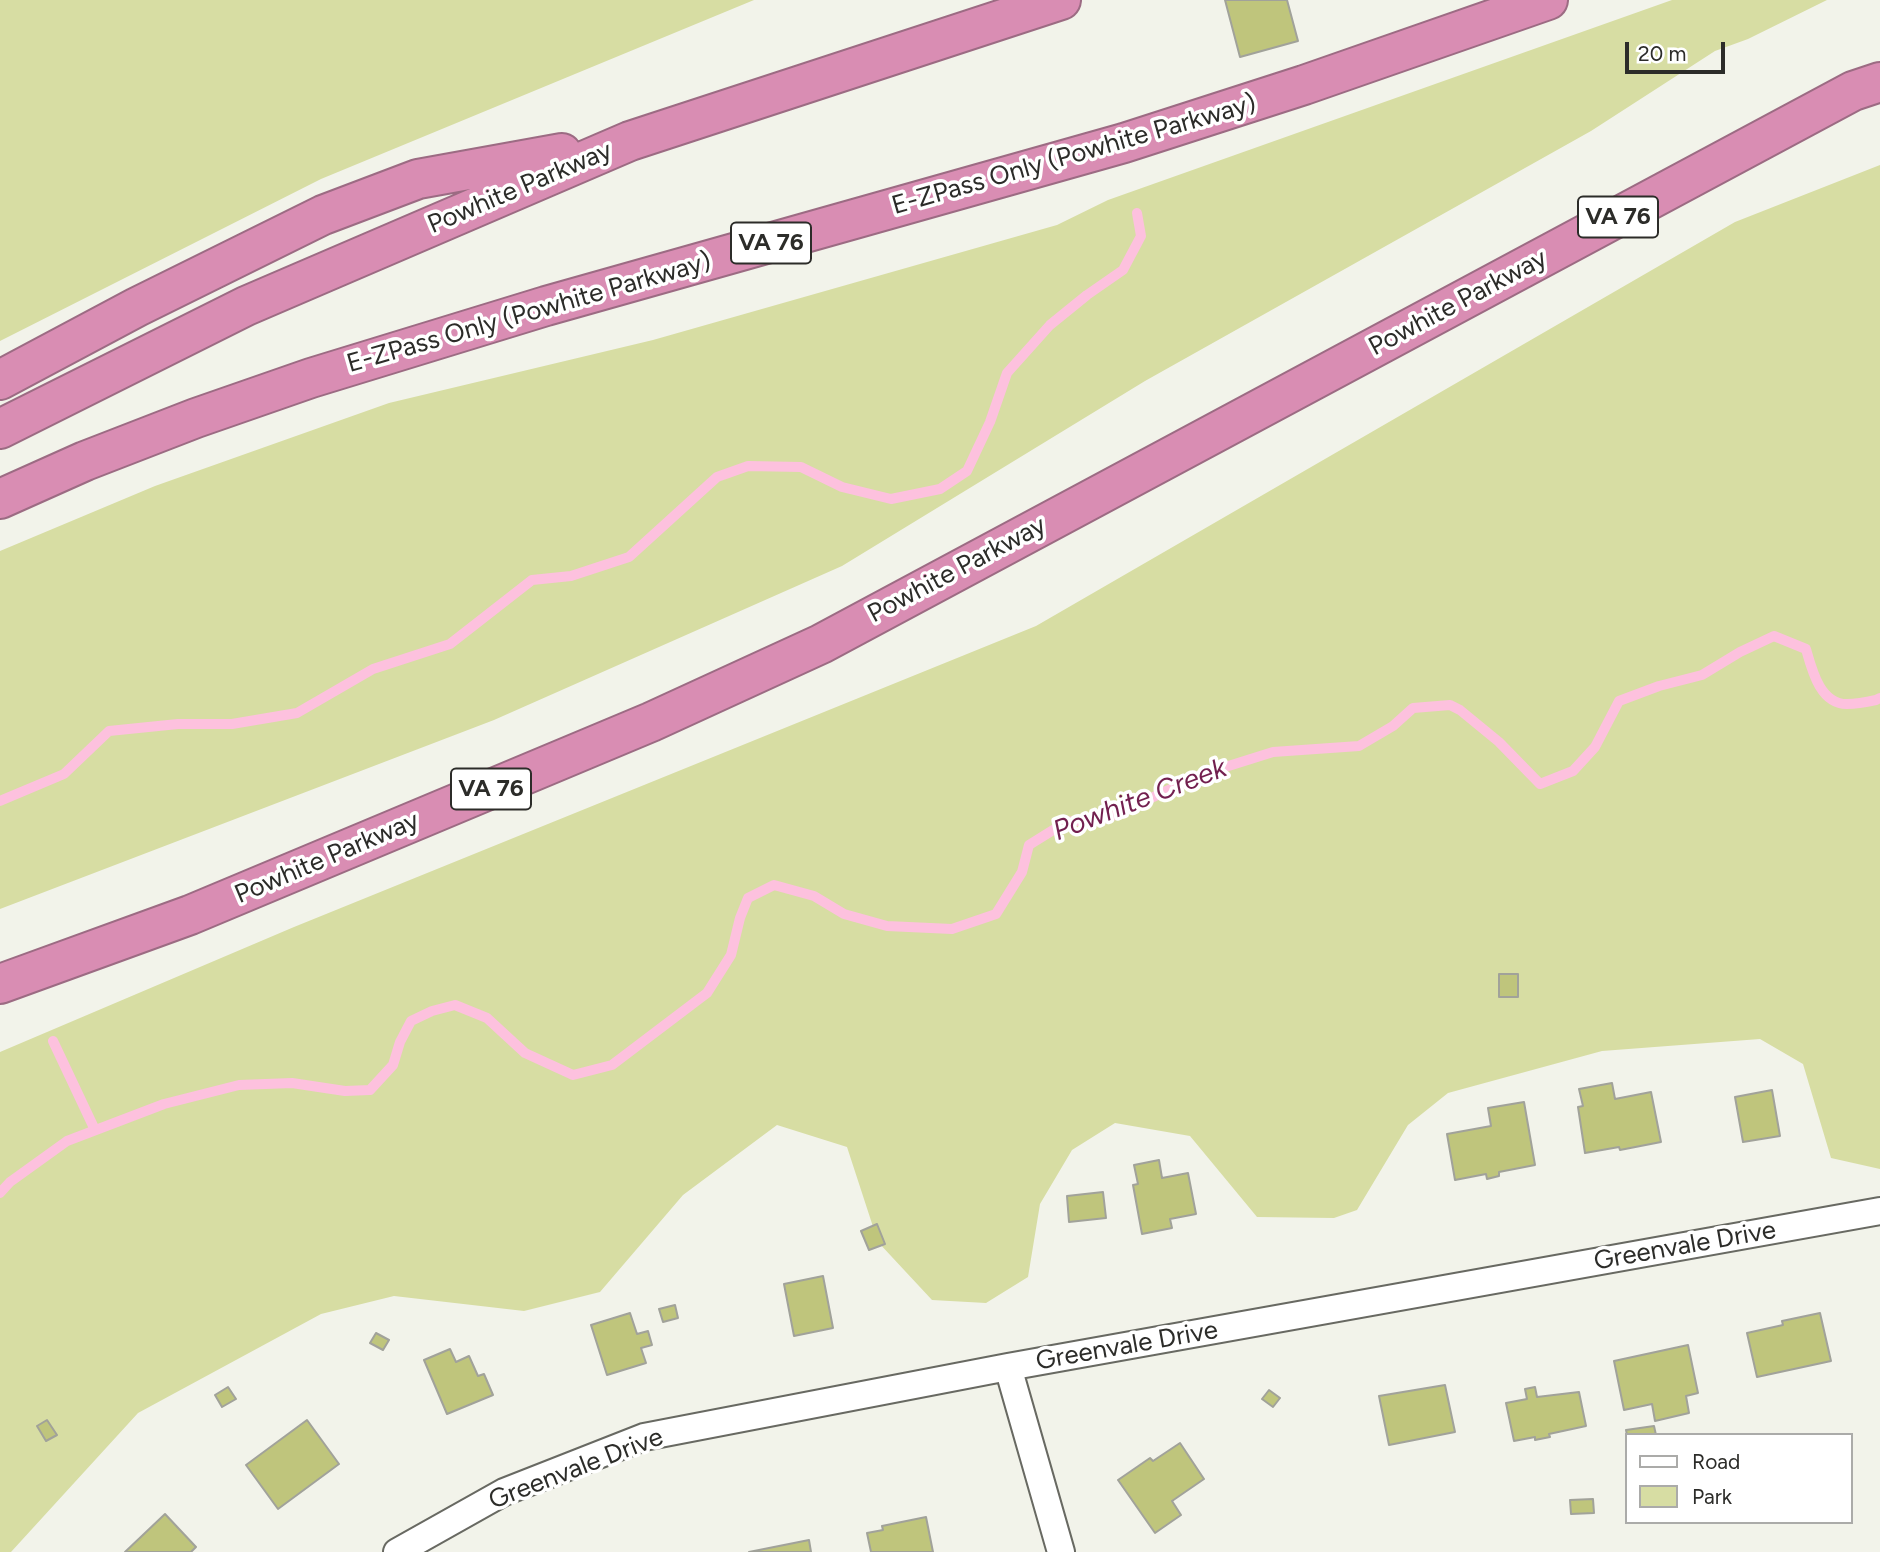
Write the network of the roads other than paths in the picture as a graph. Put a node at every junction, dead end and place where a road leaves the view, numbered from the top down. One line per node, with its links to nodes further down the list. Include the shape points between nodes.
1 (1061, 0): 4 (highway, Powhite Parkway)
2 (1548, 0): 7 (highway, E-ZPass Only (Powhite Parkway) / VA 76, via 1124,143 546,306 311,378 172,427)
3 (1871, 81): 8 (highway, Powhite Parkway / VA 76, via 821,643 651,722 190,915)
4 (630, 141): 5 (highway, via 418,179 323,215); 6 (highway, Powhite Parkway, via 246,306)
5 (0, 380)
6 (0, 429)
7 (0, 499)
8 (0, 984)
9 (1880, 1211): 10 (street, Greenvale Drive)
10 (1008, 1367): 11 (street, Greenvale Drive, via 644,1437 504,1492); 12 (street)
11 (397, 1552)
12 (1061, 1552)

